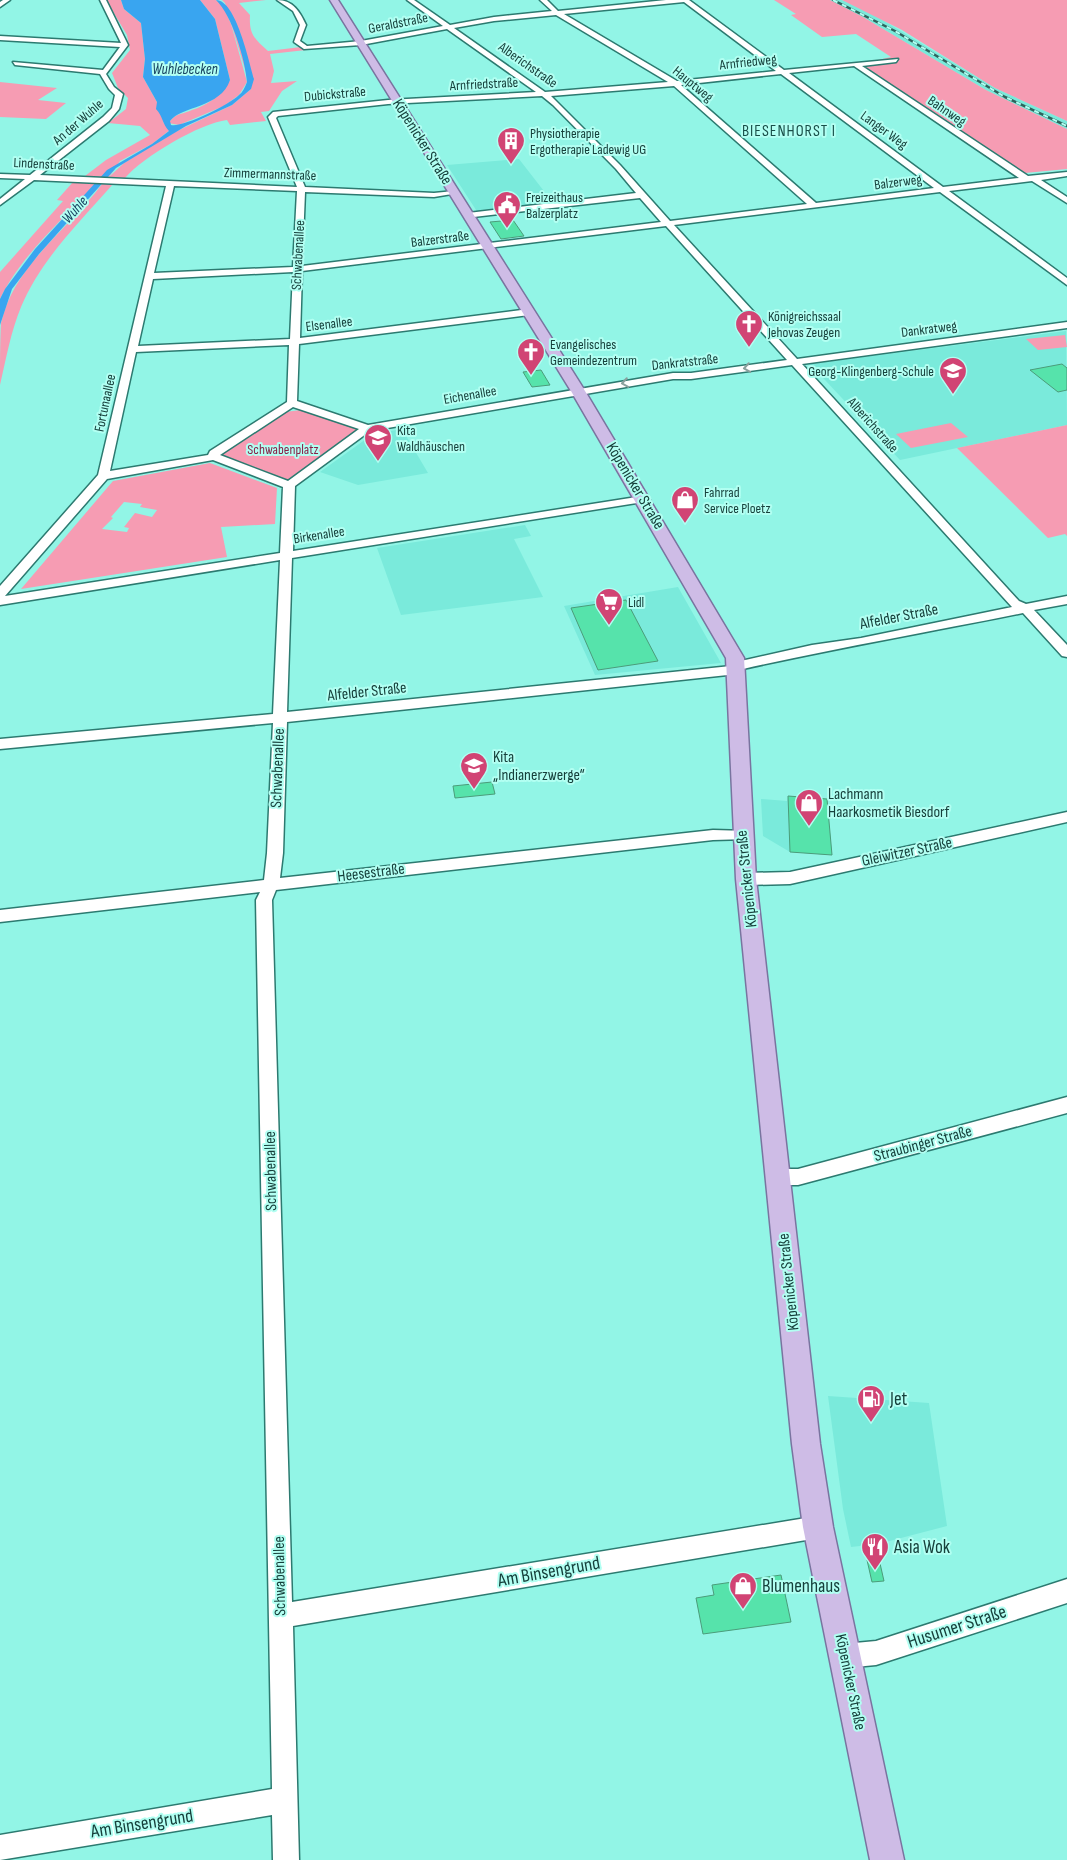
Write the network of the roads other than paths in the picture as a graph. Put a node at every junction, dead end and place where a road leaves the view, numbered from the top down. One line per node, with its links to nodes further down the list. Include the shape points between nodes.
1 (7, 0): 9 (street)
2 (103, 0): 14 (street)
3 (280, 0): 13 (street, Geraldstraße, via 299,13 303,25 297,42 306,48)
4 (334, 0): 13 (main road, Köpenicker Straße)
5 (410, 0): 11 (street, Alberichstraße)
6 (543, 0): 10 (street, Hauptweg)
7 (678, 0): 8 (street, Geraldstraße); 10 (street, Geraldstraße)
8 (685, 0): 19 (street, Langer Weg)
9 (0, 6)
10 (556, 12): 11 (street, Geraldstraße, via 494,18); 20 (street, Hauptweg)
11 (448, 27): 13 (street, Geraldstraße); 22 (street, Alberichstraße)
12 (0, 38): 14 (street)
13 (361, 43): 23 (main road, Köpenicker Straße)
14 (125, 45): 18 (street)
15 (896, 60): 17 (street, Arnfriedweg)
16 (15, 63): 18 (street)
17 (855, 64): 19 (street, Arnfriedweg); 28 (street, Bahnweg)
18 (105, 72): 27 (street, An der Wuhle, via 107,83 119,94 114,109 106,119)
19 (782, 72): 20 (street, Arnfriedweg); 32 (street, Langer Weg)
20 (675, 83): 21 (street, Arnfriedweg); 37 (street, Hauptweg)
21 (604, 91): 22 (street, Arnfriedstraße)
22 (542, 94): 23 (street, Arnfriedstraße); 34 (street, Alberichstraße, via 556,103)
23 (392, 101): 24 (street, Dubickstraße); 33 (main road, Köpenicker Straße)
24 (276, 114): 31 (street, Schwabenallee, via 272,117)
25 (1067, 174): 28 (street, Balzerweg)
26 (0, 176): 27 (street, Lindenstraße)
27 (32, 177): 29 (street, Lindenstraße); 36 (street, An der Wuhle)
28 (1030, 179): 32 (street, Balzerweg); 35 (street, Bahnweg)
29 (86, 180): 30 (street, Zimmermannstraße)
30 (172, 183): 31 (street, Zimmermannstraße); 43 (street, Fortunaallee)
31 (301, 189): 33 (street, Zimmermannstraße); 42 (street, Schwabenallee)
32 (942, 190): 37 (street, Balzerweg); 44 (street, Langer Weg)
33 (454, 194): 38 (main road, Köpenicker Straße)
34 (643, 195): 38 (street); 40 (street, Alberichstraße)
35 (1067, 201)
36 (0, 203)
37 (815, 206): 39 (street, Balzerweg)
38 (468, 216): 41 (main road, Köpenicker Straße)
39 (732, 217): 40 (street, Balzerstraße)
40 (669, 225): 41 (street, Balzerstraße); 49 (street, Alberichstraße)
41 (487, 246): 42 (street, Balzerstraße); 45 (main road, Köpenicker Straße)
42 (298, 269): 43 (street, Balzerstraße); 47 (street, Schwabenallee)
43 (149, 276): 48 (street, Fortunaallee)
44 (1067, 282)
45 (529, 312): 47 (street, Elsenallee); 50 (main road, Köpenicker Straße)
46 (1067, 325): 49 (street, Dankratweg)
47 (294, 342): 48 (street, Elsenallee); 51 (street, Schwabenallee)
48 (132, 349): 54 (street, Fortunaallee)
49 (795, 361): 50 (street, Dankratstraße, one-way to 50); 61 (street, Alberichstraße, via 1015,604)
50 (578, 391): 52 (street, Eichenallee); 56 (main road, Köpenicker Straße)
51 (292, 403): 52 (street); 53 (street, via 214,453)
52 (367, 428): 55 (street)
53 (214, 457): 54 (street); 55 (street)
54 (104, 476): 58 (street, Fortunaallee)
55 (289, 484): 57 (street, Schwabenallee)
56 (643, 499): 57 (street, Birkenallee); 63 (main road, Köpenicker Straße, via 722,635)
57 (287, 555): 60 (street, Birkenallee); 64 (street, Schwabenallee)
58 (0, 594)
59 (1067, 600): 61 (street, Alfelder Straße)
60 (0, 601)
61 (1026, 609): 62 (street, Alberichstraße); 63 (street, Alfelder Straße, via 812,649)
62 (1067, 653)
63 (737, 668): 64 (street, Alfelder Straße); 67 (main road, Köpenicker Straße)
64 (280, 717): 65 (street, Alfelder Straße); 69 (street, Schwabenallee)
65 (0, 744)
66 (1067, 817): 68 (street, Gleiwitzer Straße, via 790,878)
67 (742, 835): 68 (main road, Köpenicker Straße); 69 (street, Heesestraße, via 713,835)
68 (746, 879): 72 (main road, Köpenicker Straße)
69 (271, 885): 70 (street, Heesestraße); 75 (street, Schwabenallee, via 264,900)
70 (0, 916)
71 (1067, 1105): 72 (street, Straubinger Straße, via 798,1177)
72 (778, 1177): 73 (main road, Köpenicker Straße)
73 (818, 1527): 75 (street, Am Binsengrund); 76 (main road, Köpenicker Straße)
74 (1067, 1591): 76 (street, Husumer Straße, via 876,1653)
75 (281, 1616): 77 (street, Schwabenallee)
76 (844, 1656): 80 (main road, Köpenicker Straße)
77 (284, 1800): 78 (street, Am Binsengrund); 79 (street, Schwabenallee)
78 (0, 1848)
79 (286, 1860)
80 (887, 1860)

